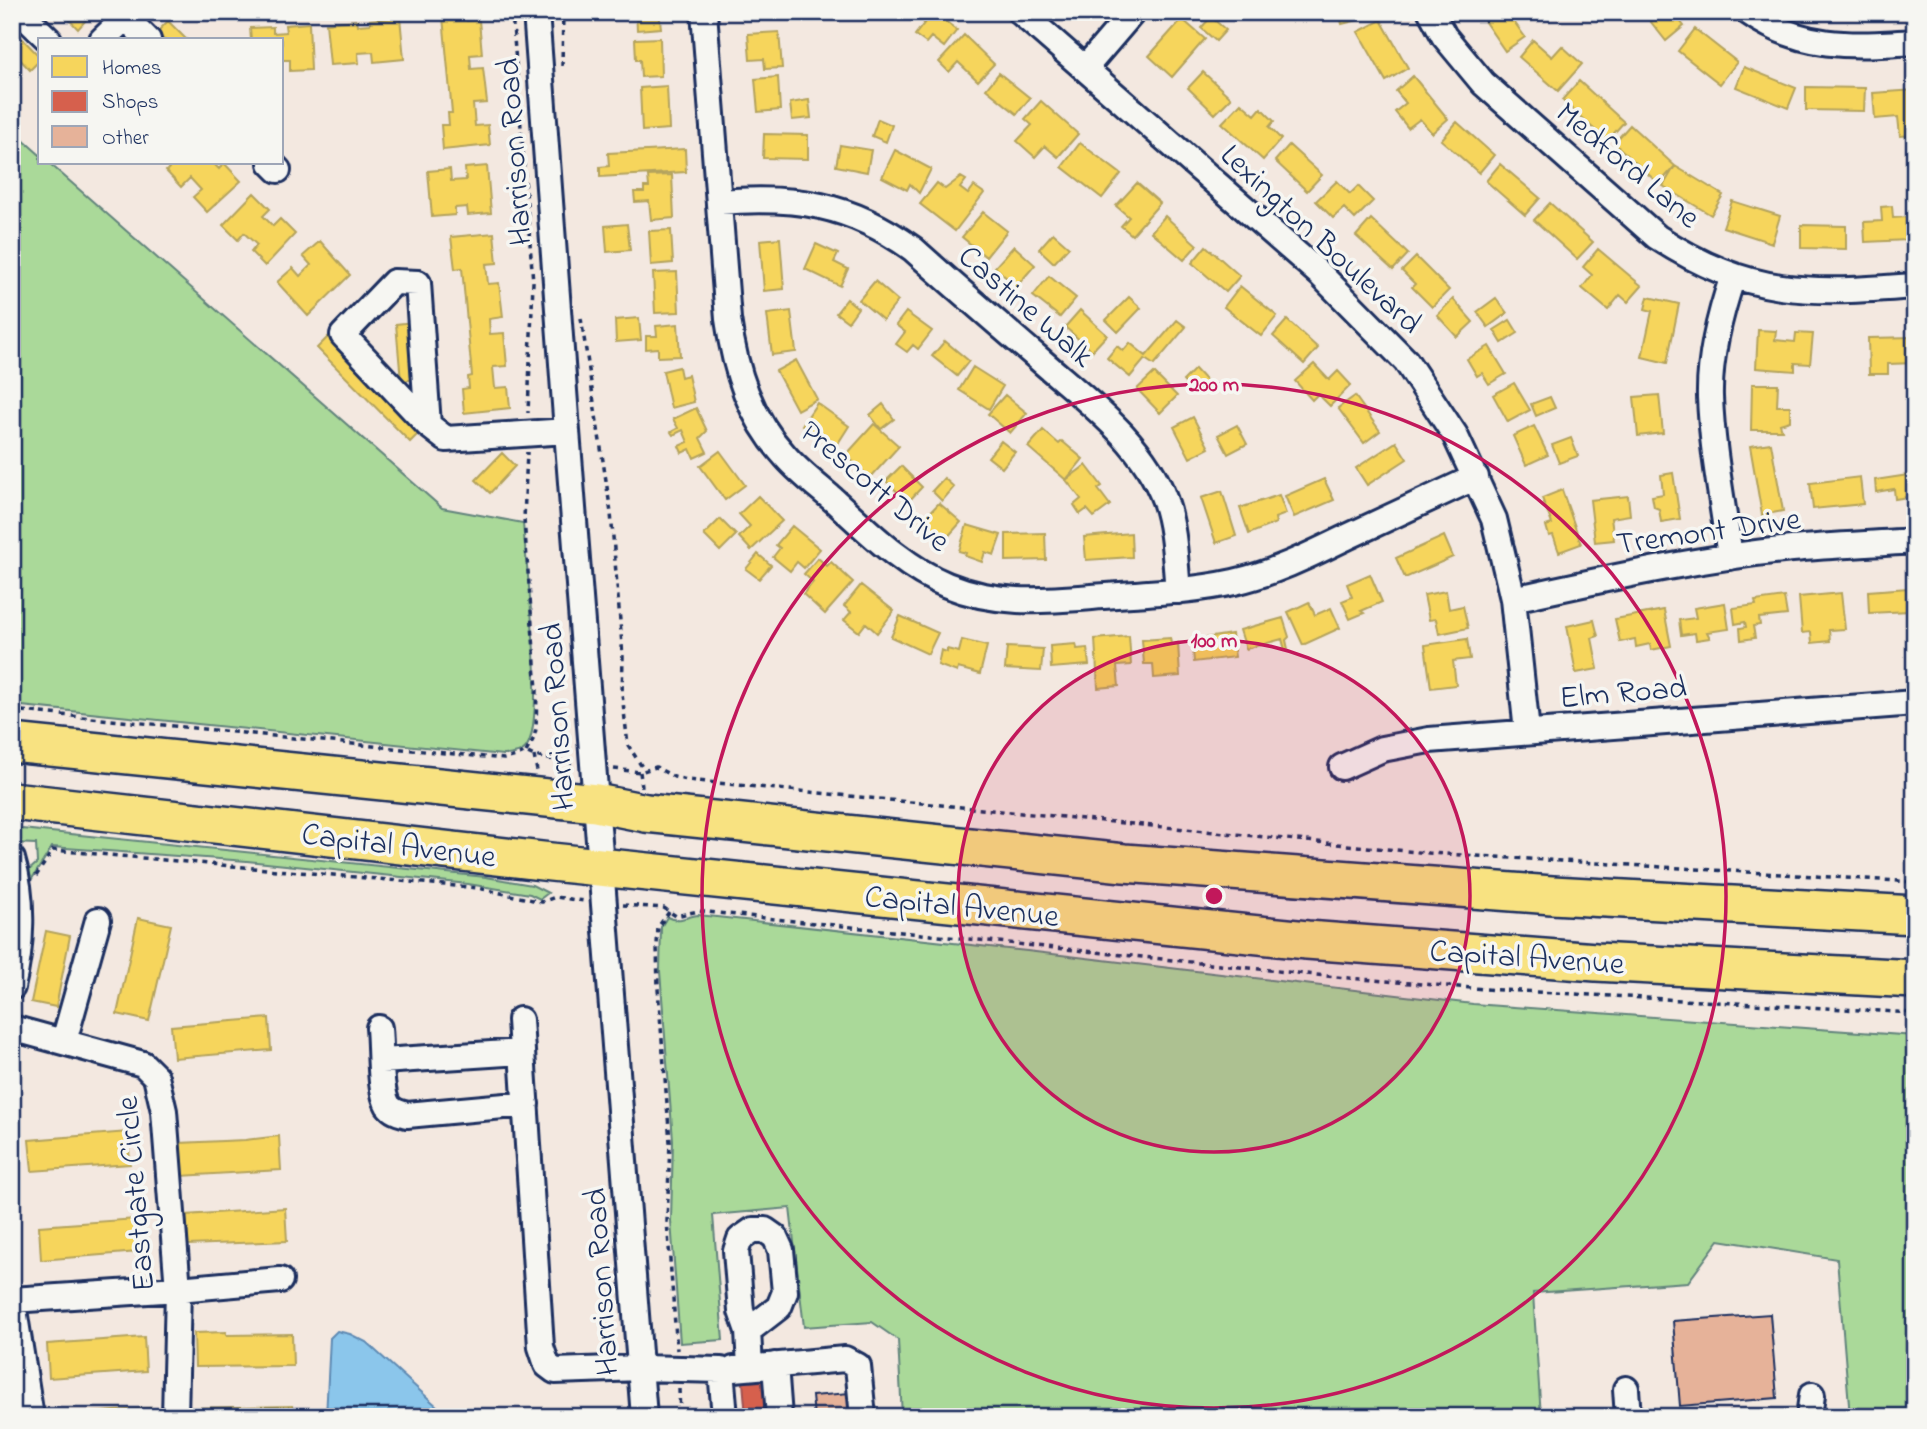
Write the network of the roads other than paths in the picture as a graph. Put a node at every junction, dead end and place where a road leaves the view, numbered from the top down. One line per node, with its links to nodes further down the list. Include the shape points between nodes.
1 (20, 12): 9 (street)
2 (536, 12): 18 (street, Harrison Road)
3 (705, 12): 14 (street, Prescott Drive)
4 (1020, 12): 13 (street, Lexington Boulevard)
5 (1133, 12): 13 (street)
6 (1431, 12): 15 (street, Medford Lane, via 1464,63 1527,124 1657,237)
7 (1748, 12): 12 (street, via 1781,31 1829,44)
8 (128, 15): 10 (street); 11 (street)
9 (47, 38)
10 (104, 38)
11 (146, 38)
12 (1915, 42)
13 (1085, 68): 19 (street, Lexington Boulevard, via 1321,275 1384,337 1406,361 1455,435)
14 (719, 202): 22 (street, Castine Walk, via 774,199 817,204 866,220 913,249 1097,411 1138,454 1164,500); 22 (street, Prescott Drive, via 732,351 755,414 788,460 880,541 945,584 998,600)
15 (1733, 276): 16 (street, Medford Lane, via 1810,291); 21 (street, via 1718,332 1710,397)
16 (1915, 286)
17 (428, 425): 17 (street, via 343,335 394,282 418,283); 18 (street, via 446,439)
18 (566, 431): 29 (street, Harrison Road)
19 (1476, 477): 22 (street, Prescott Drive, via 1268,573); 23 (street, Lexington Boulevard, via 1494,519)
20 (1915, 541): 21 (street, Tremont Drive)
21 (1730, 557): 23 (street, Tremont Drive)
22 (1178, 591)
23 (1513, 599): 25 (street, Lexington Boulevard)
24 (1915, 703): 25 (street, Elm Road)
25 (1527, 732): 27 (street, Elm Road, via 1429,740 1382,749)
26 (12, 743): 29 (highway, Capital Avenue)
27 (1342, 767)
28 (12, 801): 31 (highway, Capital Avenue)
29 (596, 803): 31 (street, Harrison Road); 32 (highway, Capital Avenue, via 646,813 1124,863 1538,894)
30 (12, 859): 34 (street, via 20,884)
31 (601, 867): 35 (highway, Capital Avenue, via 1307,940 1595,962); 50 (street, Harrison Road)
32 (1915, 915)
33 (98, 920): 40 (street)
34 (15, 929): 36 (street, via 17,963)
35 (1915, 979)
36 (12, 986)
37 (520, 1020): 41 (street)
38 (12, 1028): 40 (street, Eastgate Circle)
39 (379, 1028): 42 (street)
40 (64, 1041): 45 (street, Eastgate Circle, via 143,1063 156,1077 164,1111)
41 (522, 1052): 42 (street); 43 (street)
42 (382, 1061): 43 (street, via 387,1105 395,1112 407,1115)
43 (526, 1104): 50 (street, via 541,1347 547,1365 555,1371)
44 (280, 1280): 45 (street)
45 (178, 1289): 46 (street); 54 (street, Eastgate Circle)
46 (12, 1299): 53 (street)
47 (748, 1331): 49 (street)
48 (775, 1365): 49 (street); 57 (street); 58 (street, via 845,1359 858,1366)
49 (750, 1367): 51 (street)
50 (640, 1368): 51 (street); 55 (street, Harrison Road)
51 (721, 1370): 56 (street)
52 (1626, 1390): 59 (street)
53 (31, 1417)
54 (175, 1417)
55 (644, 1417)
56 (725, 1417)
57 (779, 1417)
58 (863, 1417)
59 (1628, 1417)

